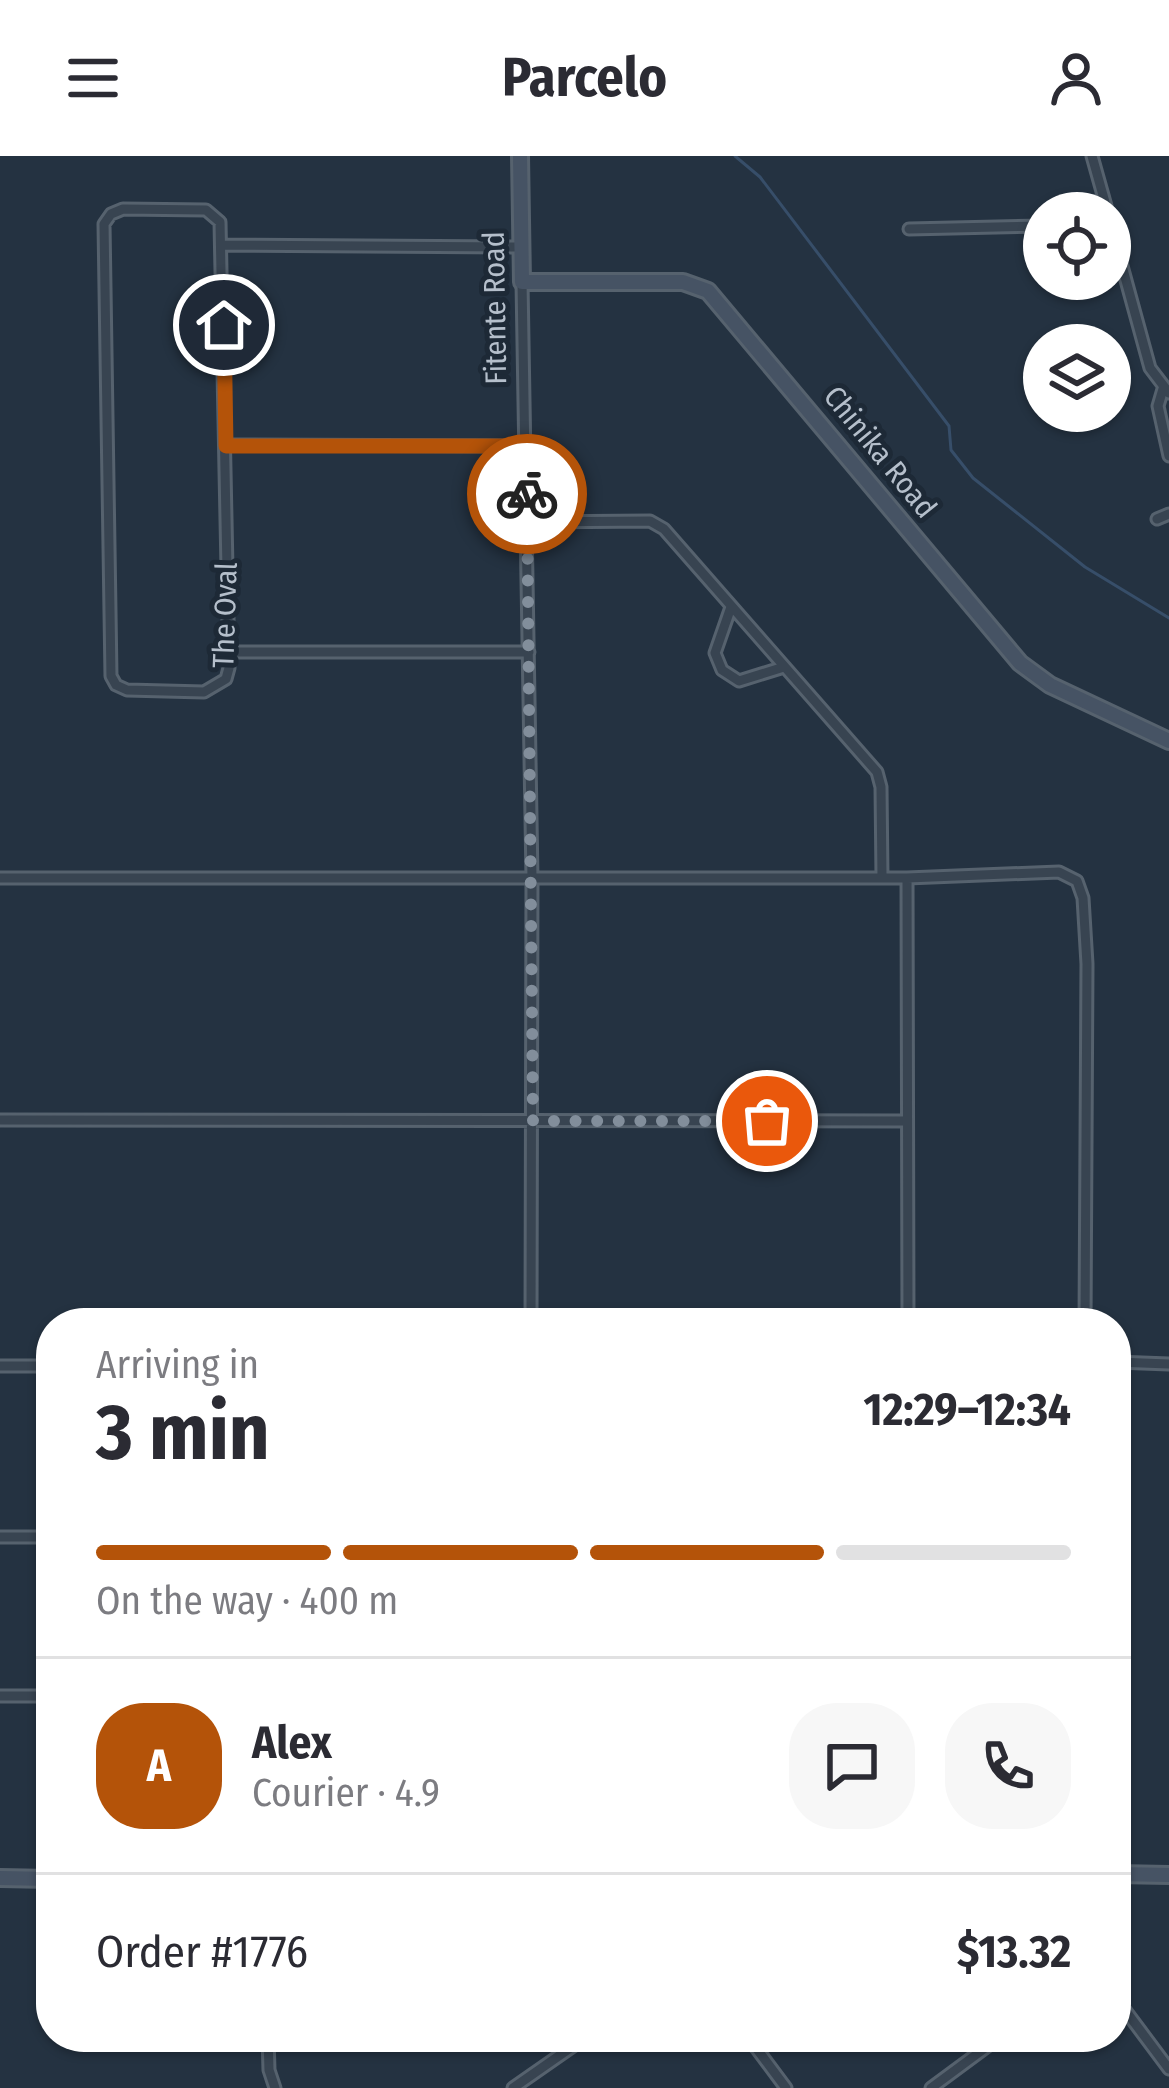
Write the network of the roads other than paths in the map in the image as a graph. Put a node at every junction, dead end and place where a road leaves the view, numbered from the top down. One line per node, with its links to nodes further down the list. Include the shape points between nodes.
1 (520, 156): 7 (main road, Fitente Road)
2 (1092, 156): 3 (street)
3 (1100, 192)
4 (1023, 226): 5 (street)
5 (909, 229)
6 (223, 245): 7 (street); 11 (street, The Oval); 18 (street, The Oval, via 220,223 206,210 123,209 104,224 111,676 127,690 204,692 226,679)
7 (521, 247): 8 (main road, Fitente Road)
8 (522, 282): 12 (street, Fitente Road); 21 (main road, Chinika Road, via 682,282 708,290 1020,663)
9 (1131, 299): 10 (street, via 1150,368)
10 (1166, 391): 13 (street, via 1158,406)
11 (226, 446): 12 (street); 18 (street, The Oval)
12 (525, 446): 16 (street, Fitente Road)
13 (1169, 456)
14 (1169, 514): 15 (street)
15 (1157, 519)
16 (527, 522): 17 (street, via 658,524); 19 (street, Fitente Road)
17 (731, 607): 20 (street); 20 (street, via 715,653 722,670 739,681)
18 (230, 652): 19 (street)
19 (529, 652): 24 (street, Fitente Road)
20 (784, 667): 22 (street, via 877,772)
21 (1169, 741)
22 (882, 877): 24 (street); 25 (street)
23 (0, 878): 24 (street)
24 (532, 878): 27 (street, Fitente Road)
25 (907, 878): 28 (street); 31 (street, via 1059,872 1077,881 1087,964)
26 (0, 1120): 27 (street)
27 (533, 1121): 28 (street); 29 (street, Fitente Road)
28 (908, 1121): 30 (street)
29 (531, 1308)
30 (908, 1308)
31 (1084, 1308)
32 (1131, 1363): 33 (street)
33 (1169, 1364)
34 (0, 1366): 35 (street)
35 (36, 1366)
36 (0, 1537): 37 (street)
37 (36, 1537)
38 (0, 1696): 39 (street)
39 (36, 1696)
40 (1131, 1875): 41 (main road)
41 (1169, 1876)
42 (0, 1878): 43 (main road)
43 (36, 1879)
44 (1131, 2017): 49 (street)
45 (268, 2052): 51 (street)
46 (565, 2052): 52 (street)
47 (760, 2052): 53 (street)
48 (980, 2052): 50 (street)
49 (1169, 2069)
50 (949, 2075): 54 (street); 55 (street)
51 (275, 2088)
52 (513, 2088)
53 (786, 2088)
54 (931, 2088)
55 (959, 2088)

